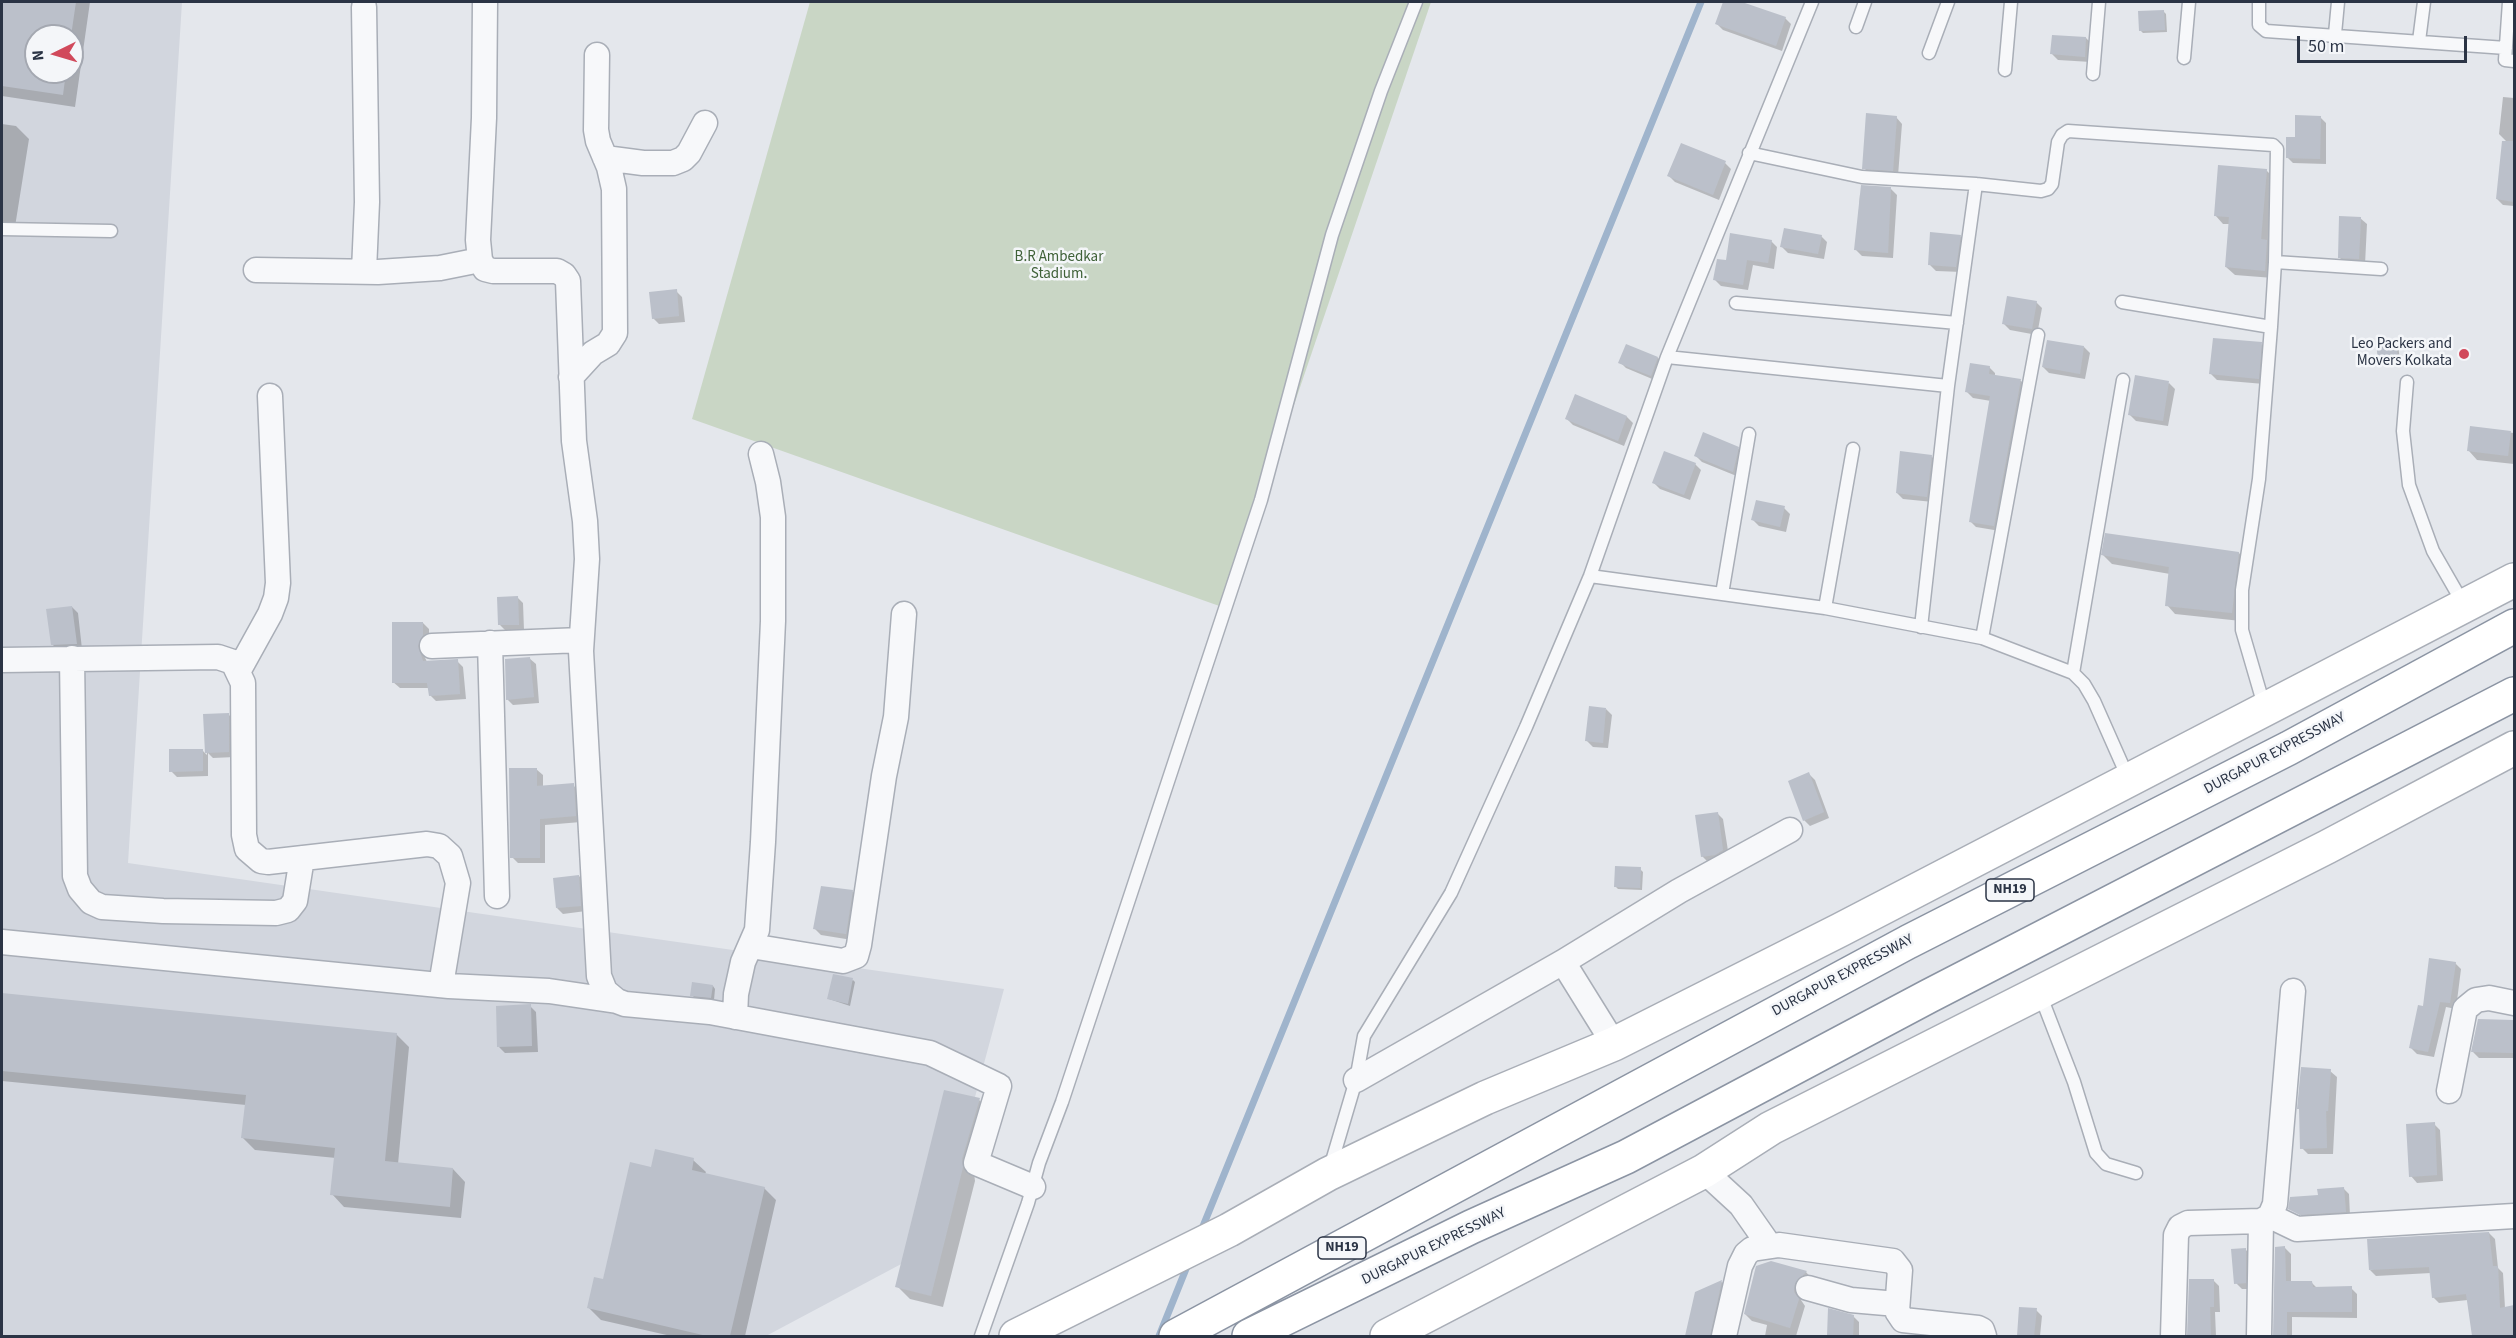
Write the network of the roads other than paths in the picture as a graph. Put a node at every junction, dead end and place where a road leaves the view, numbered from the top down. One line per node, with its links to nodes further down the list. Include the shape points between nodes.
1 (485, 2): 30 (street)
2 (1416, 2): 87 (lane, via 1332,235 1261,500)
3 (1812, 2): 25 (lane)
4 (1865, 2): 14 (lane)
5 (1948, 2): 18 (lane)
6 (2011, 2): 22 (lane)
7 (2099, 2): 23 (lane)
8 (2189, 2): 20 (lane)
9 (2259, 2): 15 (lane, via 2259,25 2266,31)
10 (2338, 2): 15 (lane)
11 (2424, 2): 16 (lane)
12 (2509, 2): 17 (lane)
13 (364, 6): 34 (street)
14 (1856, 27)
15 (2335, 34): 16 (lane)
16 (2420, 41): 17 (lane)
17 (2505, 48): 21 (lane, via 2505,60)
18 (1929, 53)
19 (597, 55): 26 (street, via 596,130)
20 (2184, 58)
21 (2514, 61)
22 (2004, 70)
23 (2092, 75)
24 (705, 123): 26 (street, via 689,153 673,163)
25 (1749, 153): 27 (lane, via 1862,177); 40 (lane)
26 (605, 158): 41 (street, via 614,189 615,333)
27 (1976, 184): 31 (lane, via 2048,189 2058,142 2068,131 2273,145 2277,149); 37 (lane)
28 (2, 229): 29 (lane)
29 (111, 231)
30 (480, 260): 34 (street, via 440,268); 41 (street, via 485,269 493,271 564,274 568,282)
31 (2275, 262): 32 (lane); 38 (lane)
32 (2381, 269)
33 (256, 270): 34 (street)
34 (364, 272)
35 (2122, 302): 38 (lane)
36 (1736, 303): 37 (lane)
37 (1957, 323): 44 (lane)
38 (2271, 327): 66 (lane, via 2259,479 2242,600 2242,630)
39 (2037, 335): 57 (lane)
40 (1667, 357): 44 (lane); 49 (lane)
41 (571, 377): 58 (street, via 587,559)
42 (2123, 380): 64 (lane)
43 (2407, 382): 52 (lane, via 2403,431 2409,486 2433,552)
44 (1948, 386): 56 (lane)
45 (270, 396): 63 (street, via 278,583 270,614)
46 (1749, 434): 51 (lane)
47 (1853, 449): 53 (lane)
48 (761, 454): 73 (street, via 773,517 773,621 760,908)
49 (1590, 576): 51 (lane); 82 (lane, via 1451,893 1364,1036)
50 (2514, 579): 52 (main road)
51 (1722, 594): 53 (lane)
52 (2464, 606): 66 (main road)
53 (1825, 608): 56 (lane)
54 (904, 614): 73 (street, via 896,717 856,956 843,961)
55 (2514, 626): 96 (main road, DURGAPUR EXPRESSWAY / NH19, via 2289,748 1887,953)
56 (1921, 627): 57 (lane)
57 (1982, 638): 64 (lane)
58 (581, 640): 59 (street); 78 (street, via 599,976 605,991)
59 (490, 643): 60 (street); 71 (street)
60 (432, 646)
61 (72, 658): 62 (street); 63 (street, via 218,657 233,662); 70 (street, via 75,876 91,902 102,907 163,911 276,913 288,910 295,901)
62 (2, 660)
63 (238, 670): 70 (street, via 243,683 247,849 261,861)
64 (2073, 673): 68 (lane, via 2094,701)
65 (2514, 694): 97 (main road, DURGAPUR EXPRESSWAY / NH19, via 1626,1157 1471,1227)
66 (2266, 710): 68 (main road)
67 (2514, 748): 77 (main road)
68 (2129, 781): 81 (main road)
69 (1790, 830): 74 (street, via 1679,891)
70 (302, 858): 75 (street, via 427,844 439,846 450,856 458,883)
71 (497, 896)
72 (2, 942): 75 (street)
73 (751, 946): 80 (street, via 739,977)
74 (1563, 962): 81 (street); 82 (street)
75 (441, 985): 78 (street, via 549,991)
76 (2294, 991): 89 (street, via 2275,1204)
77 (2039, 993): 84 (main road, via 1771,1128); 85 (lane, via 2074,1082 2096,1153 2106,1164)
78 (616, 1001): 80 (street)
79 (2514, 1003): 83 (street, via 2489,998 2476,1000 2465,1009)
80 (735, 1017): 87 (street, via 930,1053 999,1086 976,1163)
81 (1614, 1044): 86 (main road, via 1485,1098)
82 (1356, 1080): 86 (lane)
83 (2449, 1091)
84 (1704, 1171): 90 (street, via 1741,1205); 93 (main road)
85 (2136, 1173)
86 (1328, 1174): 95 (main road, via 1228,1230)
87 (1033, 1187): 94 (lane)
88 (2514, 1216): 89 (street, via 2310,1228)
89 (2265, 1219): 101 (street, via 2188,1223 2180,1227 2176,1235); 102 (street)
90 (1769, 1245): 92 (street, via 1893,1261 1901,1277); 99 (street, via 1752,1249 1742,1261)
91 (1808, 1288): 92 (street, via 1851,1300)
92 (1897, 1304): 100 (street, via 1902,1320 1978,1328)
93 (1419, 1329): 98 (main road)
94 (981, 1336)
95 (1016, 1336)
96 (1176, 1336)
97 (1249, 1336)
98 (1388, 1336)
99 (1724, 1336)
100 (1984, 1336)
101 (2173, 1336)
102 (2259, 1336)

